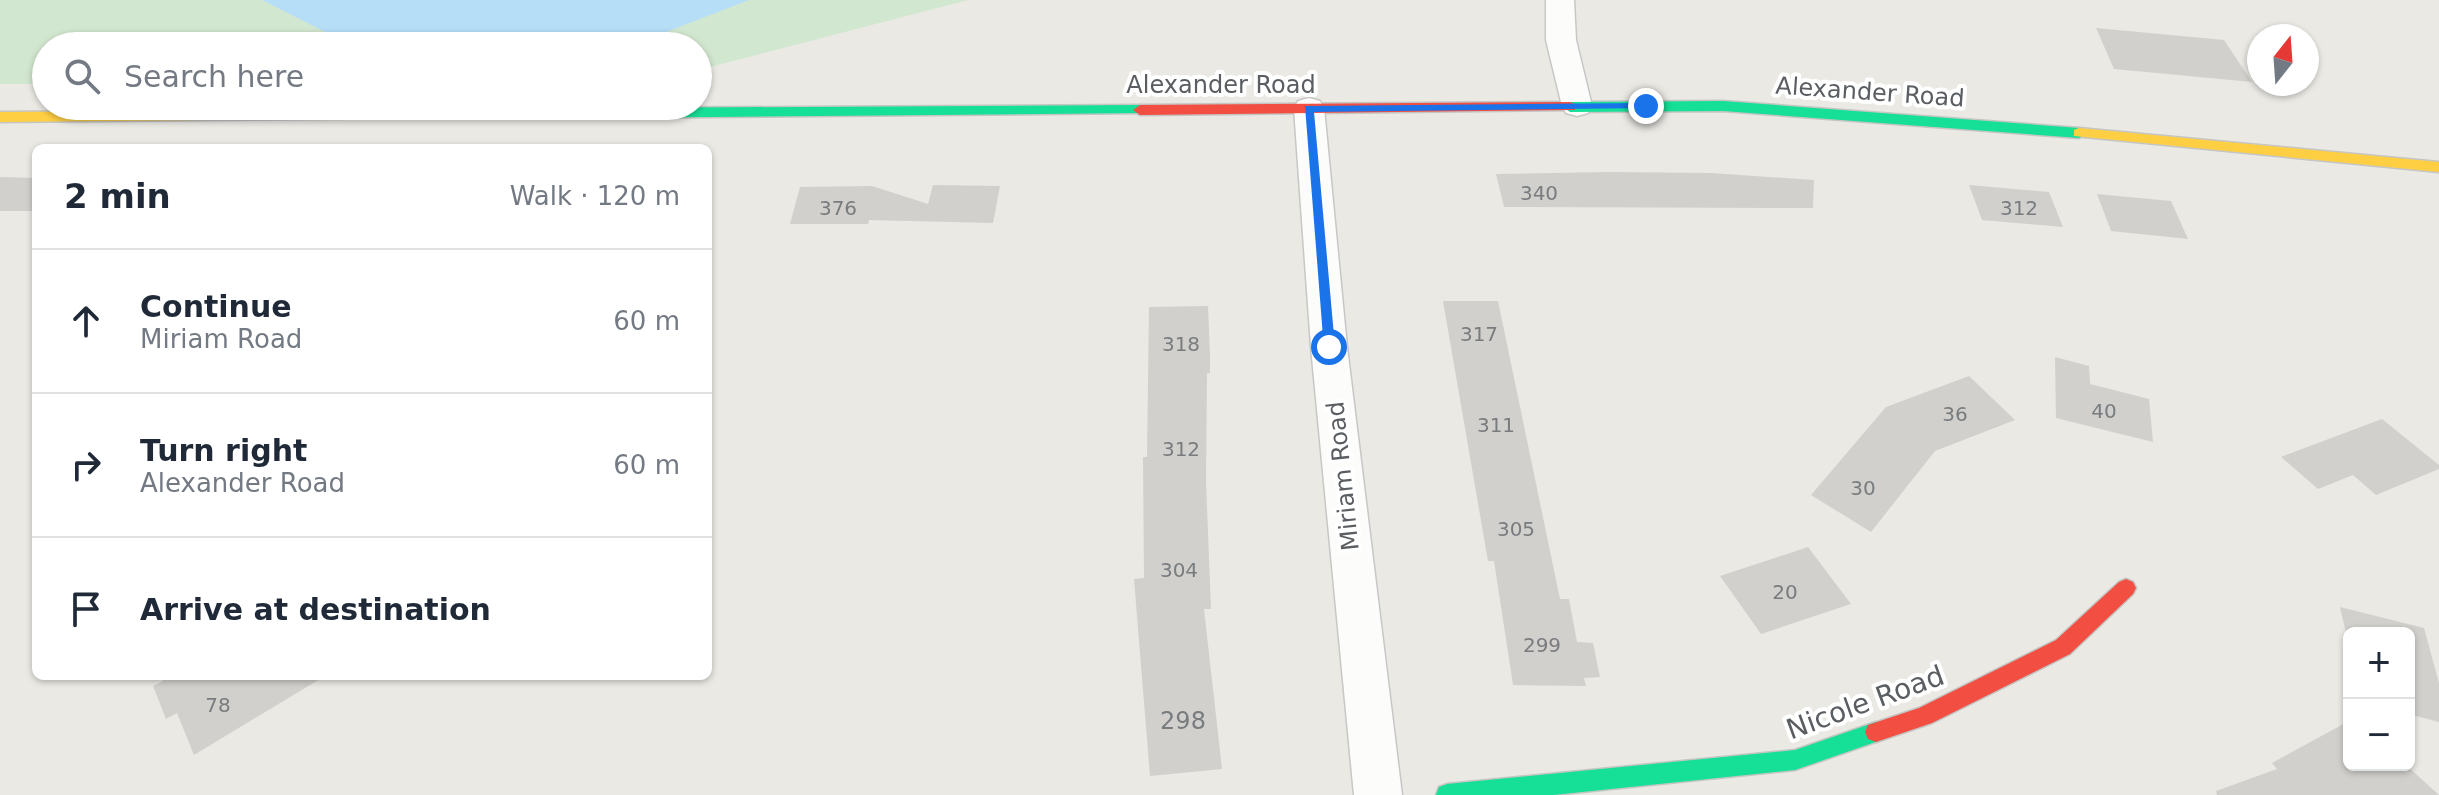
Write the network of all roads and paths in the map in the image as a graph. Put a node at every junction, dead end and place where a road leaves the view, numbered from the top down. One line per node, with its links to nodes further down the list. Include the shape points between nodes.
1 (1560, 0): 2 (street, via 1561,40)
2 (1577, 106): 3 (street, Alexander Road); 7 (street, Alexander Road, via 1723,106 1961,122)
3 (1309, 108): 4 (street, Alexander Road); 9 (street, Miriam Road)
4 (712, 112)
5 (0, 117): 6 (street, Alexander Road)
6 (32, 117)
7 (2439, 167)
8 (2126, 588): 10 (street, Nicole Road, via 2063,647 1924,716 1795,760)
9 (1378, 795)
10 (1447, 795)

